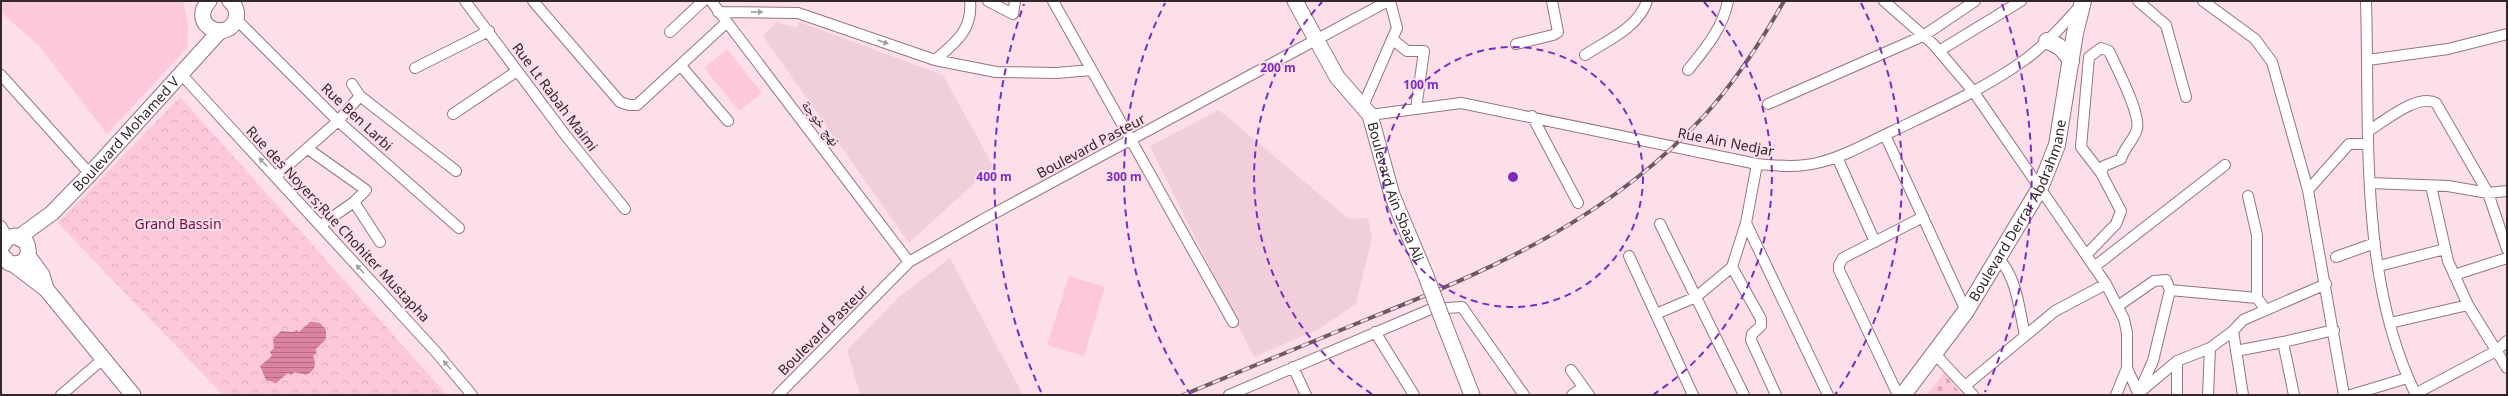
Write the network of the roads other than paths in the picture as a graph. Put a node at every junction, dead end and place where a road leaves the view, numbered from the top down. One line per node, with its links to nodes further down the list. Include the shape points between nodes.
1 (465, 1): 25 (street, Rue Lt Rabah Maimi)
2 (533, 1): 38 (street, via 620,102 637,105)
3 (703, 1): 26 (street)
4 (711, 1): 22 (street, نهج خوجة)
5 (970, 1): 35 (street, via 971,12 962,36)
6 (988, 1): 7 (street, via 1012,14)
7 (1015, 1)
8 (1053, 1): 40 (street)
9 (1295, 1): 30 (main road, Boulevard Aïn Sbaa Ali)
10 (1389, 1): 29 (street, via 1397,28); 30 (street, Boulevard Pasteur)
11 (1552, 1): 32 (street, via 1558,32)
12 (1647, 1): 34 (street, via 1636,22)
13 (1728, 1): 41 (street, via 1726,14 1712,39)
14 (1884, 1): 28 (street)
15 (1975, 1): 28 (street)
16 (2022, 1): 33 (street)
17 (2138, 1): 48 (street, via 2166,25)
18 (2203, 1): 71 (street, via 2256,39 2272,62)
19 (2366, 1): 36 (street)
20 (2083, 2): 31 (street, Rue Ain Nedjar); 37 (main road, Boulevard Derrar Abdrahmane)
21 (204, 3): 23 (main road, via 204,21)
22 (718, 12): 24 (street, نهج خوجة); 35 (street, one-way to 35, via 798,13)
23 (231, 17): 43 (main road, Boulevard Mohamed V); 54 (street, Rue Ben Larbi)
24 (726, 23): 38 (street); 95 (street, نهج خوجة)
25 (489, 31): 39 (street); 42 (street, Rue Lt Rabah Maimi)
26 (670, 32)
27 (2507, 34): 36 (street, via 2448,49)
28 (1923, 36): 33 (street); 49 (street)
29 (1392, 39): 50 (street, via 1407,52 1424,51); 51 (street)
30 (1318, 40): 51 (main road, Boulevard Aïn Sbaa Ali, via 1337,77); 58 (street, Boulevard Pasteur)
31 (2047, 41): 37 (main road, via 2058,44); 46 (street, Rue Ain Nedjar, via 2026,59)
32 (1516, 44)
33 (1939, 52): 46 (street)
34 (1584, 55)
35 (935, 60): 40 (street, via 996,72)
36 (2368, 60): 56 (street)
37 (2071, 61): 70 (main road, Boulevard Derrar Abdrahmane, via 2056,145)
38 (681, 66): 55 (street)
39 (415, 68)
40 (1092, 70): 58 (street)
41 (1688, 70)
42 (517, 71): 52 (street); 77 (street, Rue Lt Rabah Maimi)
43 (181, 74): 66 (main road, Boulevard Mohamed V); 67 (street, Rue des Noyers;Rue Chohiter Mustapha, one-way to 43)
44 (1, 75): 66 (street)
45 (352, 84): 47 (street)
46 (1973, 91): 57 (street, Rue Ain Nedjar); 70 (street)
47 (360, 96): 54 (street); 64 (street)
48 (2186, 96)
49 (1768, 104)
50 (1416, 109): 51 (street, Rue Ain Nedjar); 53 (street, Rue Ain Nedjar, via 1461,103)
51 (1367, 111): 141 (main road, Boulevard Aïn Sbaa Ali, bridge, via 1392,195)
52 (453, 114)
53 (1532, 116): 62 (street, Rue Ain Nedjar); 76 (street)
54 (338, 121): 60 (street); 82 (street, Rue Ben Larbi)
55 (728, 121)
56 (2368, 130): 59 (street); 73 (street, via 2415,103 2431,100 2440,108)
57 (1885, 134): 61 (street, Rue Ain Nedjar); 78 (street)
58 (1132, 140): 95 (street, Boulevard Pasteur); 111 (street)
59 (2368, 144): 68 (street); 71 (street, via 2349,144)
60 (308, 149): 67 (street); 75 (street, via 366,190)
61 (1837, 157): 62 (street, Rue Ain Nedjar, via 1819,163 1786,167); 85 (street)
62 (1757, 164): 79 (street)
63 (2225, 165): 98 (street)
64 (456, 170)
65 (2101, 173): 65 (street, via 2104,166 2121,159 2123,150 2137,129 2135,111 2110,51 2100,48 2089,56 2080,147); 89 (street, via 2121,211 2116,224)
66 (90, 174): 83 (main road, Boulevard Mohamed V, via 52,213)
67 (276, 176): 81 (street, Rue des Noyers;Rue Chohiter Mustapha)
68 (2370, 183): 69 (street); 86 (street)
69 (2431, 186): 73 (street); 87 (street)
70 (2040, 188): 89 (street); 92 (main road, Boulevard Derrar Abdrahmane)
71 (2308, 190): 101 (street)
72 (2507, 191): 73 (street)
73 (2488, 193): 88 (street)
74 (2248, 196): 105 (street, via 2257,235)
75 (354, 202): 81 (street); 84 (street)
76 (1578, 203)
77 (625, 209)
78 (1923, 217): 85 (street); 109 (street)
79 (1746, 223): 97 (street); 147 (street)
80 (1660, 224): 104 (street)
81 (321, 225): 136 (street, Rue des Noyers;Rue Chohiter Mustapha, one-way to 81)
82 (459, 228)
83 (14, 242): 94 (main road, via 22,262); 102 (main road, via 42,275)
84 (380, 242)
85 (1874, 242): 148 (street, via 1843,258 1839,267)
86 (2375, 243): 91 (street); 96 (street)
87 (2445, 249): 96 (street); 99 (street)
88 (2507, 249)
89 (2086, 255): 98 (street)
90 (1629, 256): 110 (street)
91 (2336, 257)
92 (1998, 258): 109 (main road, Boulevard Derrar Abdrahmane); 116 (street, via 2011,277)
93 (2507, 258): 99 (street)
94 (6, 262): 102 (main road)
95 (909, 262): 137 (street, Boulevard Pasteur)
96 (2379, 266): 112 (street)
97 (1732, 267): 104 (street); 146 (street, via 1761,320 1761,326 1752,334 1751,340)
98 (2094, 267): 100 (street)
99 (2454, 275): 106 (street)
100 (2106, 284): 107 (street); 116 (street, via 2055,310)
101 (2326, 284): 108 (street); 113 (street)
102 (46, 289): 123 (main road)
103 (2170, 290): 105 (street); 107 (street, via 2166,280 2154,281); 132 (street, via 2154,355)
104 (1696, 297): 110 (street); 145 (street)
105 (2257, 298): 108 (street)
106 (2468, 305): 112 (street); 121 (street)
107 (2118, 306): 126 (street, via 2127,333)
108 (2266, 310): 114 (street, via 2243,320)
109 (1966, 311): 122 (main road, Boulevard Derrar Abdrahmane)
110 (1656, 314): 144 (street)
111 (1233, 322)
112 (2390, 323): 129 (street)
113 (2334, 330): 118 (street); 156 (street)
114 (2233, 331): 119 (street); 120 (street)
115 (1375, 332): 125 (street); 140 (street); 142 (street, via 1431,309 1462,307)
116 (2025, 334): 130 (street)
117 (2507, 341): 121 (street)
118 (2283, 342): 120 (street); 155 (street)
119 (2210, 348): 124 (street); 153 (street)
120 (2236, 351): 154 (street)
121 (2496, 351): 127 (street); 133 (street)
122 (1936, 354): 130 (street); 149 (main road, Boulevard Derrar Abdrahmane)
123 (103, 359): 134 (street); 135 (main road)
124 (2177, 361): 132 (street); 152 (street)
125 (1293, 367): 138 (street); 139 (street)
126 (2127, 368): 132 (street); 151 (street)
127 (2507, 368)
128 (1571, 370): 131 (street)
129 (2408, 378): 133 (street); 157 (street)
130 (1965, 386): 150 (street)
131 (1586, 391): 143 (street)
132 (2139, 394)
133 (2415, 394)
134 (61, 395)
135 (133, 395)
136 (472, 395)
137 (778, 395)
138 (1229, 395)
139 (1306, 395)
140 (1414, 395)
141 (1472, 395)
142 (1524, 395)
143 (1572, 395)
144 (1693, 395)
145 (1744, 395)
146 (1776, 395)
147 (1828, 395)
148 (1898, 395)
149 (1903, 395)
150 (1973, 395)
151 (2116, 395)
152 (2177, 395)
153 (2208, 395)
154 (2243, 395)
155 (2294, 395)
156 (2344, 395)
157 (2351, 395)

